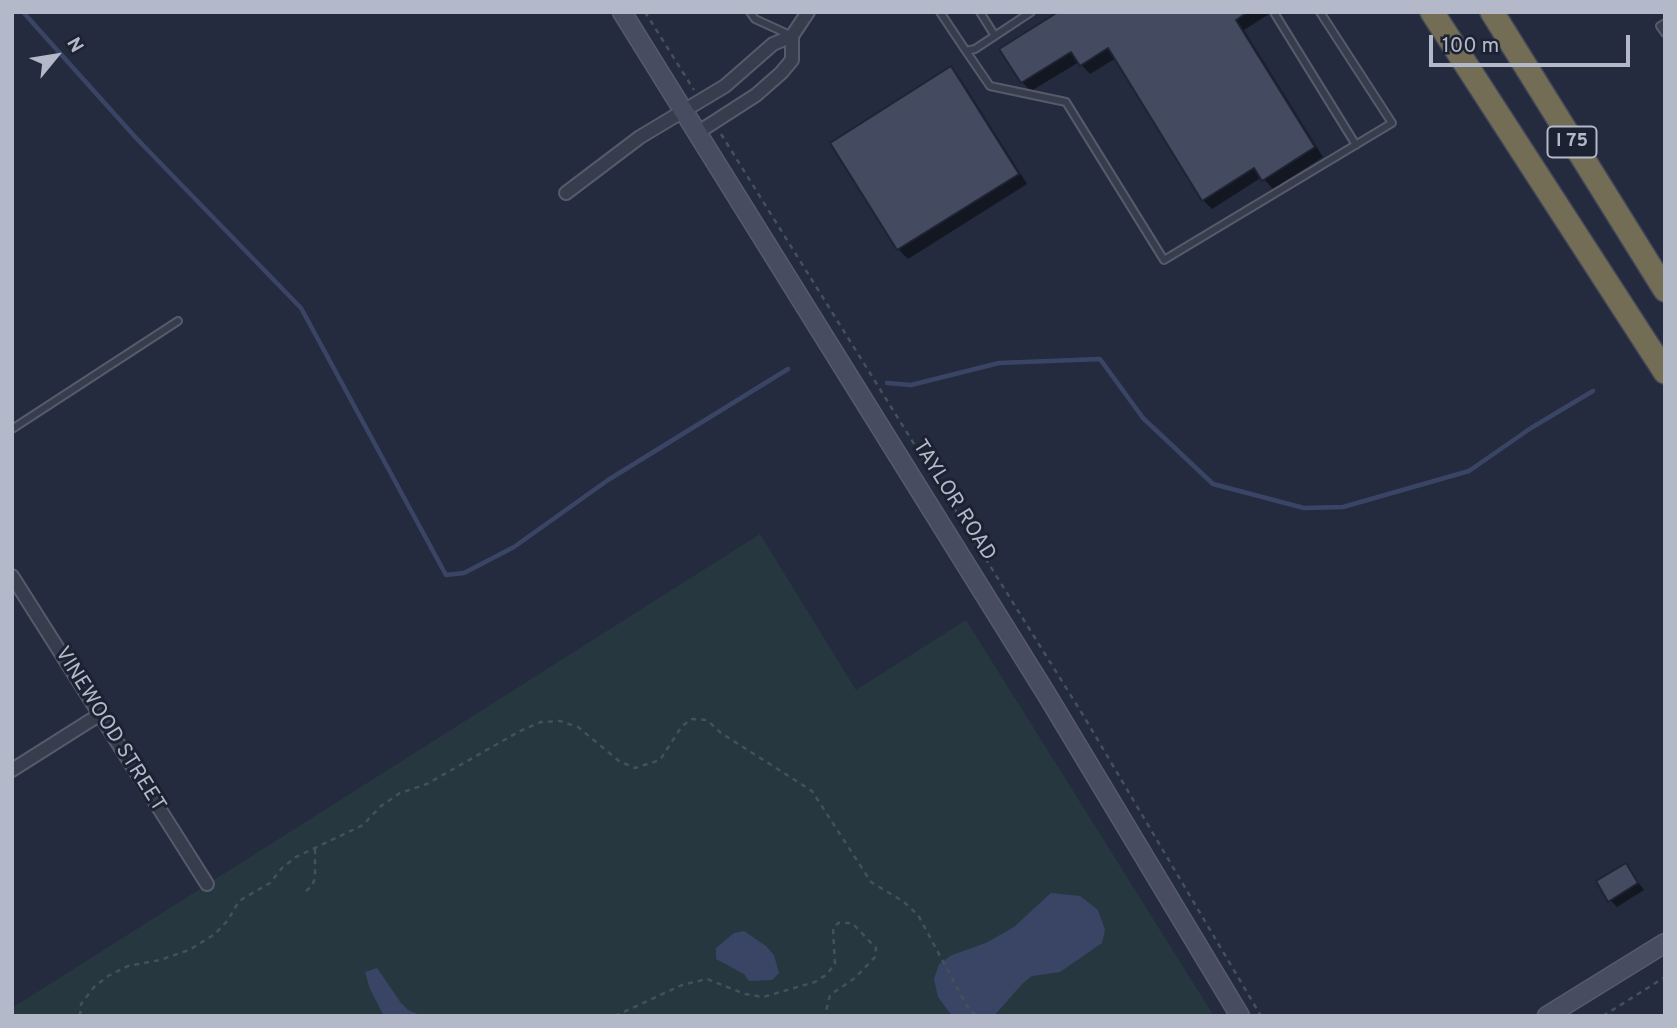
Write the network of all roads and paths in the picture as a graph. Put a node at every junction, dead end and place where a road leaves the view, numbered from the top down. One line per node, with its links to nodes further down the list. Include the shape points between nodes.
1 (622, 12): 18 (street, TAYLOR ROAD)
2 (645, 12): 17 (path)
3 (750, 12): 14 (lane, via 755,19)
4 (808, 12): 14 (street)
5 (940, 12): 16 (lane)
6 (980, 12): 15 (lane)
7 (1031, 12): 15 (lane)
8 (1278, 12): 21 (lane, via 1275,14)
9 (1320, 12): 21 (lane, via 1392,123)
10 (1432, 12): 25 (highway, I 75)
11 (1492, 12): 23 (highway, I 75)
12 (1665, 23): 13 (lane, via 1660,26)
13 (1665, 33)
14 (792, 36): 18 (street, via 773,44 725,86); 19 (street, via 792,60 781,73)
15 (995, 36): 16 (lane)
16 (966, 51): 21 (lane, via 990,86 1066,102 1164,260)
17 (690, 85)
18 (684, 112): 19 (street, TAYLOR ROAD); 22 (street, via 640,137)
19 (697, 133): 39 (street, TAYLOR ROAD, via 1040,683)
20 (721, 134): 40 (path, via 1083,715)
21 (1356, 145)
22 (566, 192)
23 (1665, 290)
24 (178, 321): 26 (lane)
25 (1665, 372)
26 (12, 429)
27 (12, 576): 28 (street, VINEWOOD STREET)
28 (99, 715): 29 (street); 31 (street, VINEWOOD STREET)
29 (12, 770)
30 (316, 846): 32 (path, via 315,878); 35 (path, via 239,901 228,920 189,950 108,976 81,1004); 38 (path, via 363,825 400,793 427,784 541,722 560,721 578,727 619,761 635,768 660,760 682,726 692,719 707,720 812,791 871,881 918,915)
31 (207, 884)
32 (306, 891)
33 (1665, 943): 41 (street)
34 (1665, 977): 42 (path)
35 (80, 1016)
36 (615, 1016): 37 (path, via 682,985 707,979 763,998 815,982 835,964 833,929 838,923 852,923 876,948 875,957 830,995)
37 (825, 1016)
38 (976, 1016)
39 (1240, 1016)
40 (1261, 1016)
41 (1547, 1016)
42 (1603, 1016)

